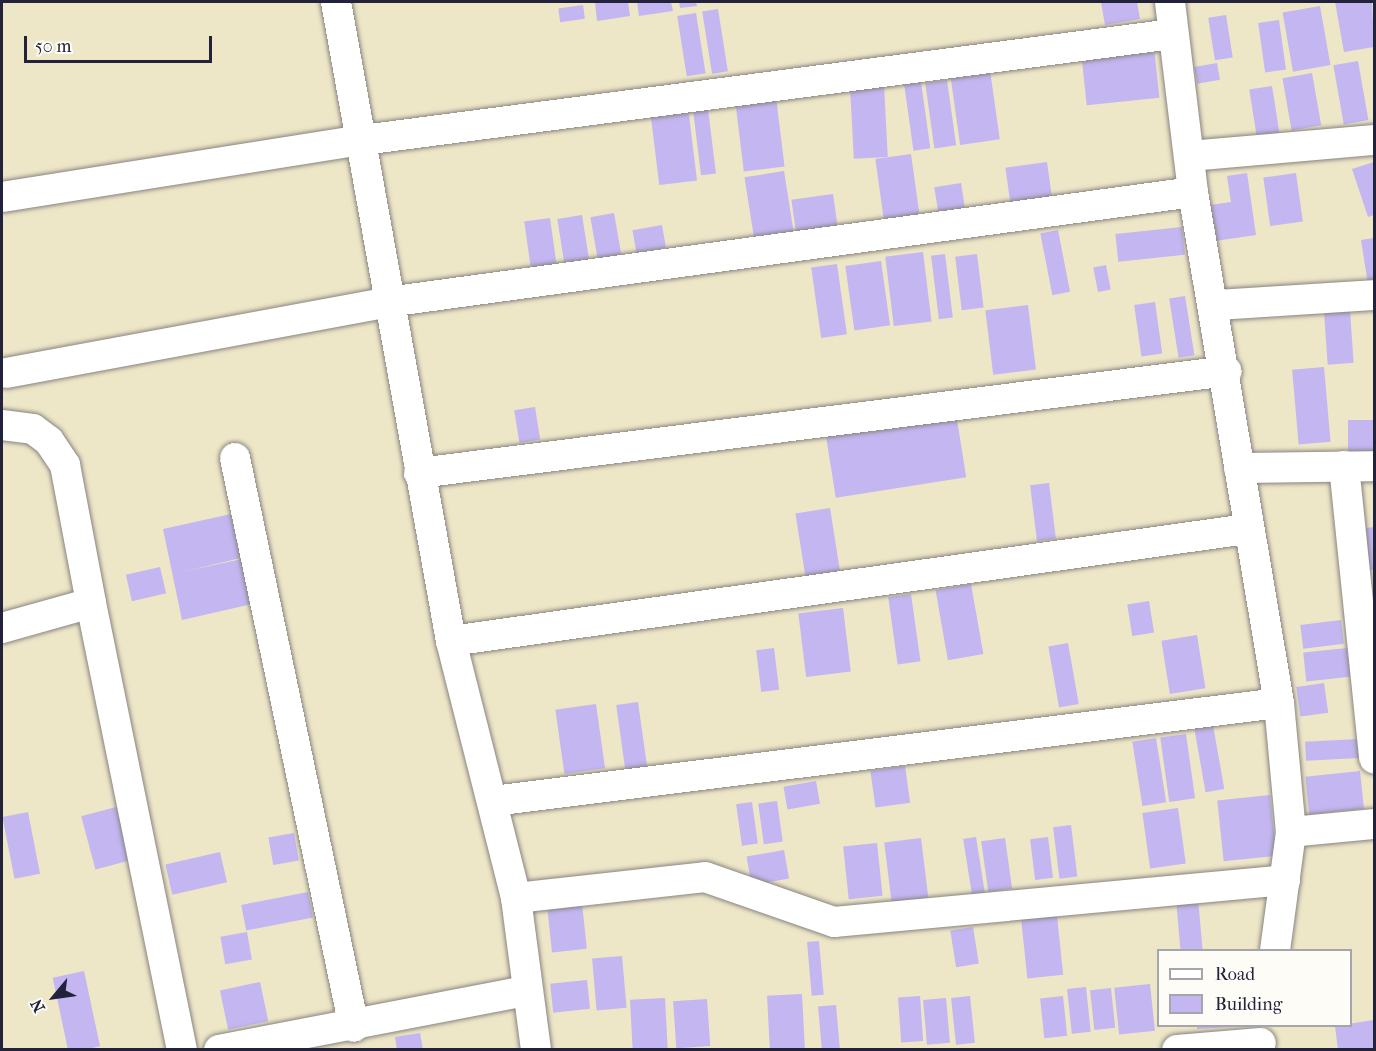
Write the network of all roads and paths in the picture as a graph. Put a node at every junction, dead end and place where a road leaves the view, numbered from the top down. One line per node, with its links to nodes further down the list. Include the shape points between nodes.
1 (336, 2): 4 (street)
2 (1170, 2): 3 (street)
3 (1173, 34): 4 (street); 6 (street)
4 (363, 140): 8 (street); 10 (street)
5 (1374, 140): 6 (street)
6 (1190, 156): 7 (street)
7 (1193, 192): 10 (street); 11 (street)
8 (2, 197)
9 (1374, 295): 11 (street)
10 (388, 302): 13 (street); 19 (street)
11 (1216, 305): 12 (street)
12 (1227, 371): 18 (street); 19 (street)
13 (6, 373)
14 (2, 425): 21 (street, via 33,429 49,441 65,465)
15 (235, 458): 33 (street)
16 (1344, 466): 17 (street); 18 (street); 25 (street)
17 (1374, 466)
18 (1239, 468): 20 (street)
19 (419, 473): 23 (street)
20 (1247, 529): 23 (street); 24 (street)
21 (91, 603): 22 (street); 35 (street)
22 (2, 628)
23 (451, 641): 26 (street)
24 (1279, 703): 26 (street); 28 (street)
25 (1374, 758)
26 (493, 801): 30 (street)
27 (1374, 824): 28 (street)
28 (1291, 832): 29 (street)
29 (1285, 880): 30 (street, via 834,922 705,877); 31 (street)
30 (516, 898): 32 (street)
31 (1275, 949)
32 (526, 992): 33 (street); 37 (street)
33 (354, 1027): 36 (street)
34 (1262, 1039): 38 (street)
35 (182, 1050)
36 (219, 1050)
37 (536, 1050)
38 (1177, 1050)

